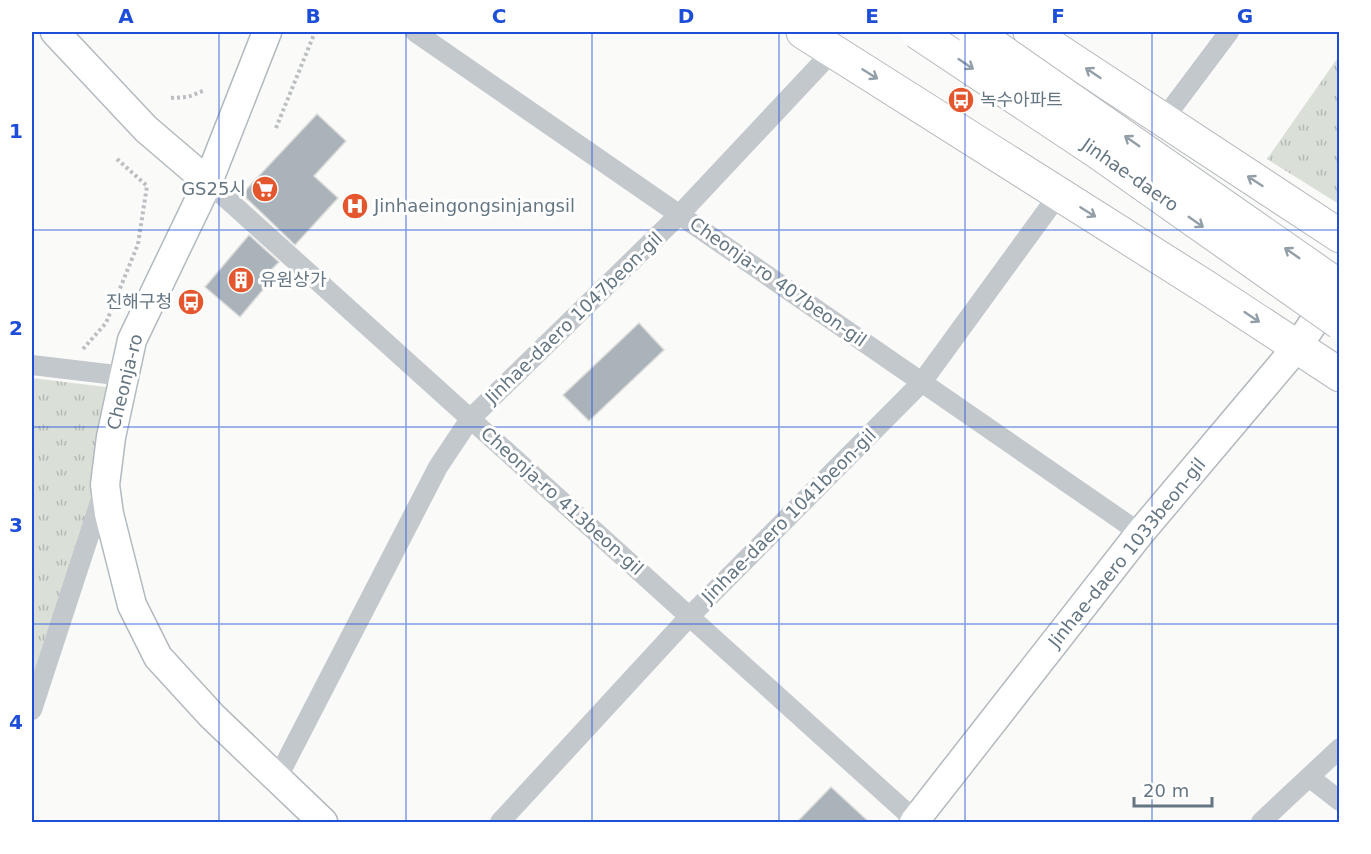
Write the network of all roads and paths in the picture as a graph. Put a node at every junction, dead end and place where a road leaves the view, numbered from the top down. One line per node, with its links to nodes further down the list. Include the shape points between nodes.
1 (55, 32): 16 (main road, via 146,129)
2 (267, 32): 16 (main road, Cheonja-ro)
3 (315, 32): 14 (path)
4 (415, 32): 18 (street, Cheonja-ro 407beon-gil)
5 (803, 32): 10 (highway)
6 (917, 32): 21 (highway, Jinhae-daero, one-way to 21, bridge, via 1096,151)
7 (974, 32): 20 (highway, Jinhae-daero, one-way to 7, bridge)
8 (1030, 32): 13 (highway, one-way to 8)
9 (1229, 32): 13 (street)
10 (833, 51): 17 (highway, one-way to 17); 18 (street, Jinhae-daero 1047beon-gil)
11 (205, 90): 12 (path)
12 (171, 98)
13 (1163, 120): 19 (highway, one-way to 13)
14 (276, 128)
15 (117, 159): 24 (path, via 147,186 138,244 106,323)
16 (208, 182): 26 (main road, Cheonja-ro, via 132,339); 28 (street, Cheonja-ro 413beon-gil)
17 (1059, 194): 22 (highway, one-way to 22); 27 (street, Jinhae-daero 1041beon-gil)
18 (680, 214): 27 (street, Cheonja-ro 407beon-gil); 28 (street, Jinhae-daero 1047beon-gil)
19 (1340, 236)
20 (1340, 286): 22 (main road, Jinhae-daero 1033beon-gil)
21 (1340, 323)
22 (1297, 347): 25 (highway); 30 (main road, Jinhae-daero 1033beon-gil)
23 (32, 365): 24 (street)
24 (64, 369): 26 (street)
25 (1340, 375)
26 (124, 376): 29 (main road, Cheonja-ro)
27 (922, 382): 30 (street, Cheonja-ro 407beon-gil); 31 (street, Jinhae-daero 1041beon-gil)
28 (470, 419): 31 (street, Cheonja-ro 413beon-gil); 34 (street, Jinhae-daero 1047beon-gil, via 438,467)
29 (105, 485): 32 (street, Cheonja-ro); 34 (main road, via 132,605 158,657 212,716)
30 (1140, 532): 39 (main road, Jinhae-daero 1033beon-gil)
31 (689, 617): 38 (street, Jinhae-daero 1041beon-gil); 39 (street, Cheonja-ro 413beon-gil)
32 (32, 710)
33 (1340, 748): 35 (street)
34 (278, 777): 37 (main road)
35 (1309, 777): 36 (street); 40 (street)
36 (1340, 801)
37 (324, 822)
38 (500, 822)
39 (916, 822)
40 (1261, 822)

